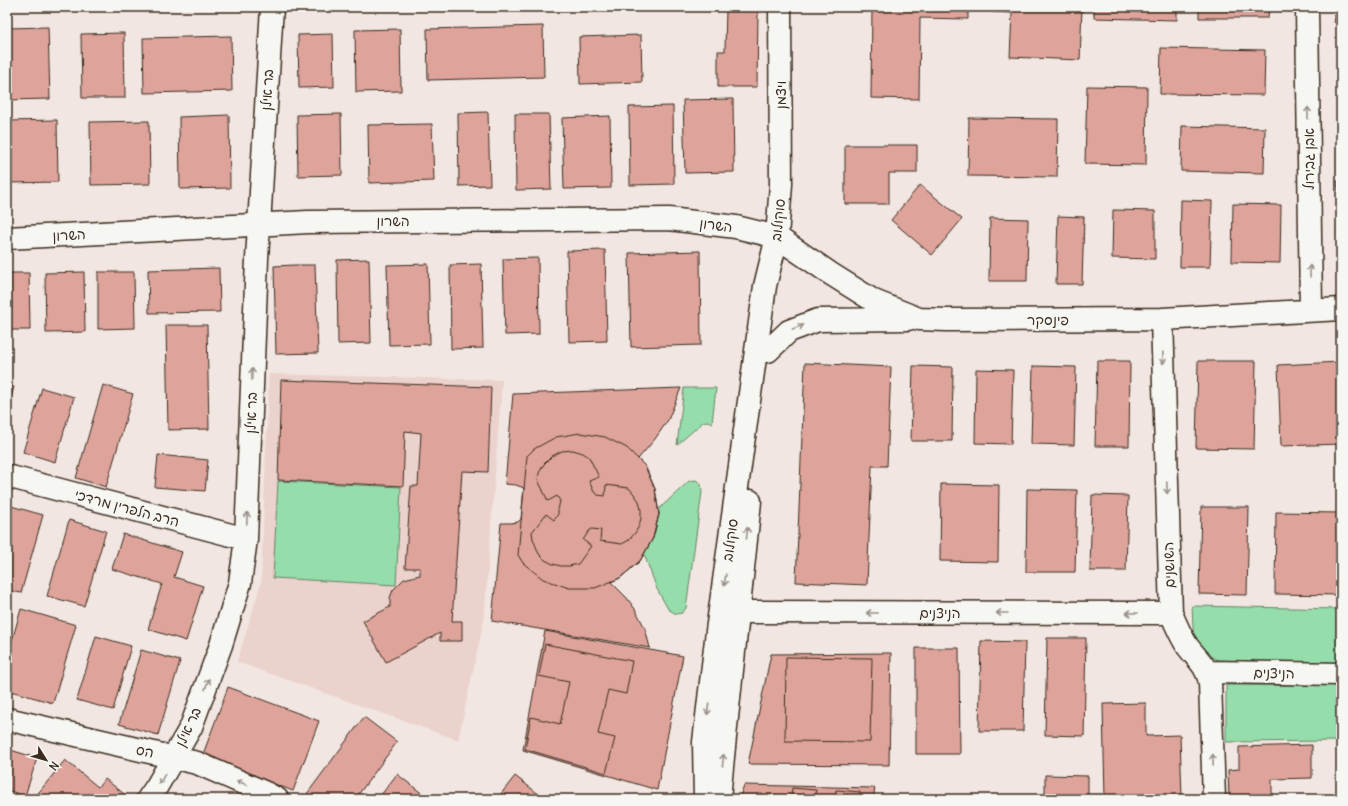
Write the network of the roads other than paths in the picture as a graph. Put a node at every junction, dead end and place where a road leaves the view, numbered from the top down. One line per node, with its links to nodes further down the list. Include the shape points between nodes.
1 (272, 7): 5 (street, בר אילן)
2 (780, 7): 4 (street, ויצמן)
3 (1308, 7): 9 (street, אבן גבירול, one-way to 3)
4 (781, 184): 7 (street, סוקולוב)
5 (259, 223): 6 (street, השרון); 7 (street, השרון, via 669,219 736,227); 14 (street, בר אילן, one-way to 5)
6 (7, 238)
7 (782, 240): 10 (street, פינסקר, via 874,301); 12 (street, סוקולוב); 17 (street, סוקולוב, one-way to 17, via 765,286)
8 (1341, 309): 9 (street, פינסקר)
9 (1311, 310): 11 (street, פינסקר)
10 (919, 319): 11 (street, פינסקר); 12 (street, one-way to 10, via 789,331 818,320)
11 (1162, 319): 16 (street, השושנים, one-way to 16)
12 (768, 351): 15 (street, סוקולוב, one-way to 12, via 762,378)
13 (7, 476): 14 (street, הרב הלפרין מרדכי)
14 (246, 539): 21 (street, בר אילן, one-way to 14, via 191,727 221,645 240,583)
15 (739, 612): 16 (street, הניצנים, one-way to 15); 17 (street); 25 (street, סוקולוב, one-way to 15)
16 (1171, 613): 19 (street, השושנים, via 1188,647 1203,664)
17 (717, 632): 24 (street, סוקולוב, one-way to 24, via 704,742)
18 (1341, 674): 19 (street, הניצנים)
19 (1209, 682): 26 (street, one-way to 19)
20 (7, 719): 21 (street, הס)
21 (174, 757): 22 (street, בר אילן, one-way to 22); 23 (street, הס, one-way to 21, via 197,763)
22 (148, 799)
23 (277, 799)
24 (705, 799)
25 (719, 799)
26 (1214, 799)

